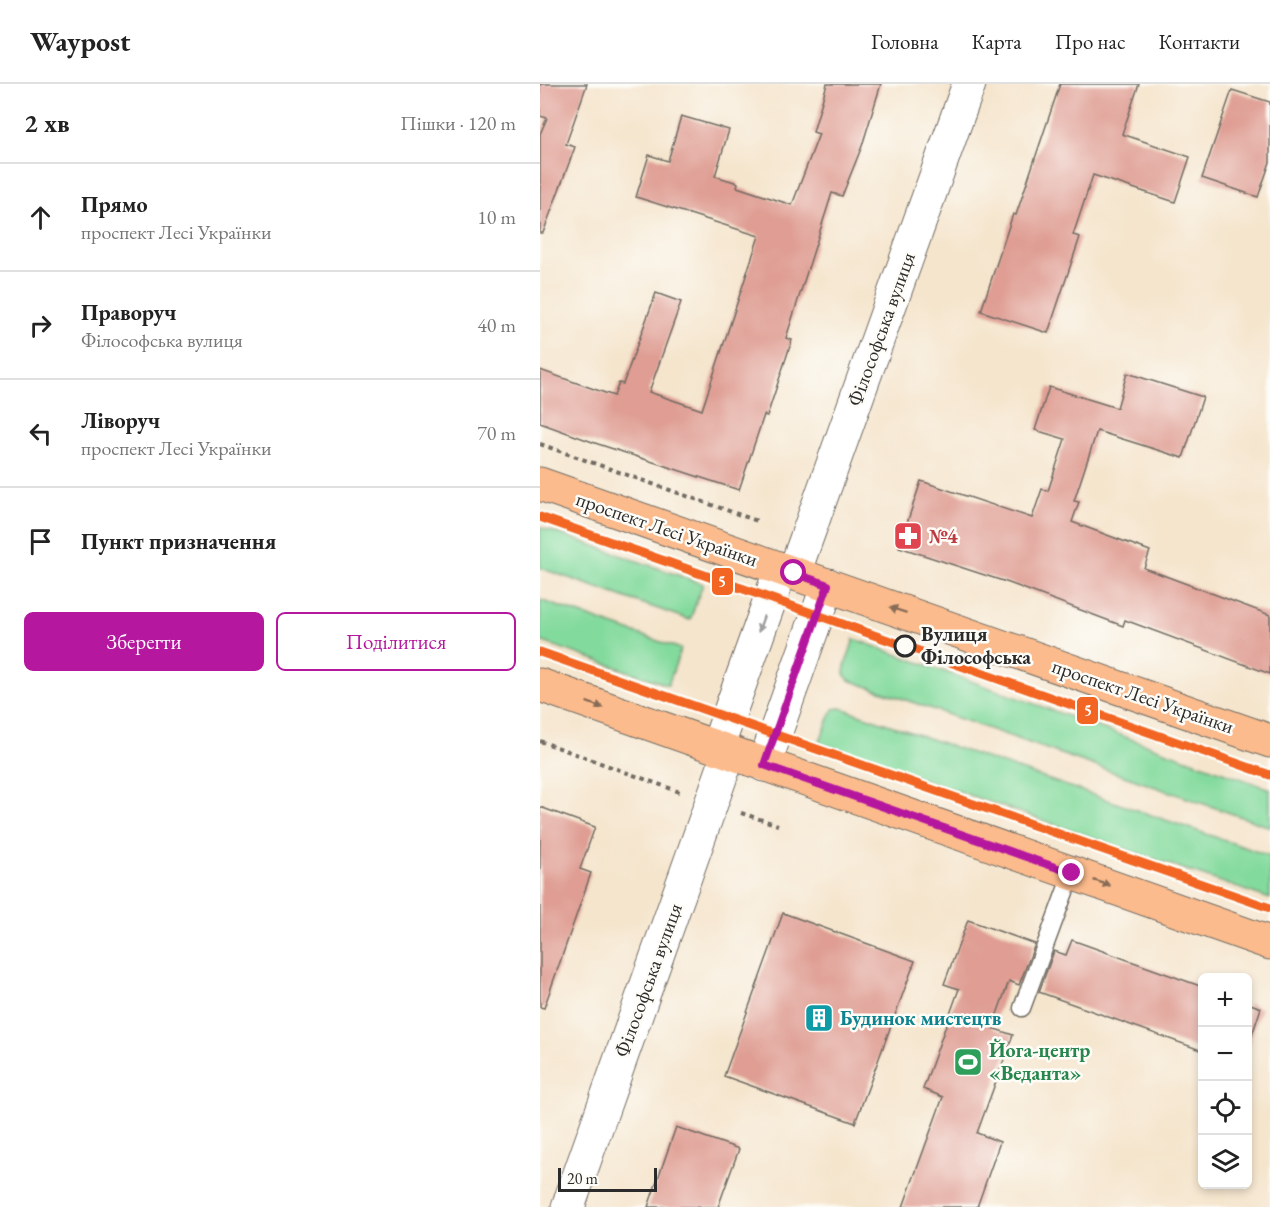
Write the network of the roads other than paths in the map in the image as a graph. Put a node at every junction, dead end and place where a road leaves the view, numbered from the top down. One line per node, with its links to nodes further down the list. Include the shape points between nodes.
1 (969, 84): 3 (street, Філософська вулиця)
2 (540, 484): 3 (main road, проспект Лесі Українки)
3 (787, 571): 4 (main road, проспект Лесі Українки); 7 (street, Філософська вулиця, one-way to 7)
4 (828, 585): 6 (main road, проспект Лесі Українки, one-way to 4); 8 (street)
5 (540, 685): 7 (main road, one-way to 7)
6 (1270, 741)
7 (723, 750): 8 (main road); 12 (street, Філософська вулиця)
8 (764, 765): 9 (main road)
9 (1072, 873): 10 (main road, one-way to 10); 11 (lane)
10 (1270, 943)
11 (1022, 1008)
12 (567, 1207)

